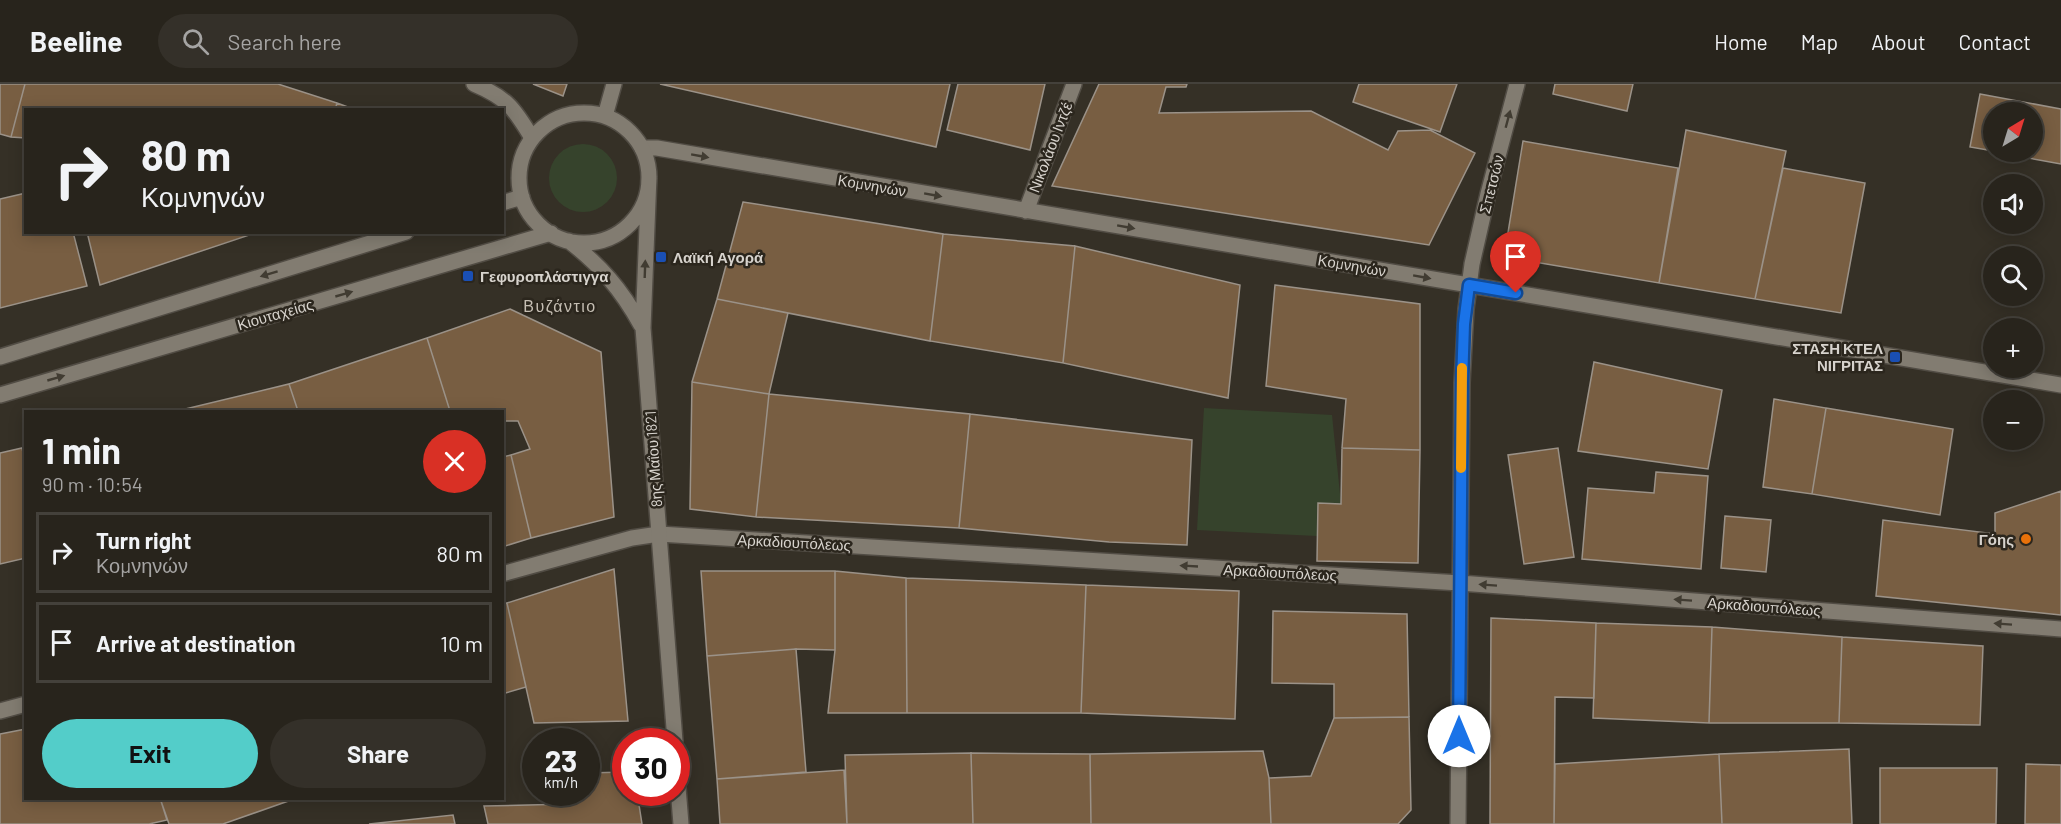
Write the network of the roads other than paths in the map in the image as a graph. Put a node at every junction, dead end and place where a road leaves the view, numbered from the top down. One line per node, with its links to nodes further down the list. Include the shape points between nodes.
1 (474, 84): 6 (street, via 512,106)
2 (614, 84): 5 (street)
3 (1074, 84): 11 (street, Νικολάου Ιντζέ)
4 (1517, 84): 15 (street, Σπετσών, one-way to 4)
5 (605, 116): 6 (street, via 566,115 547,124); 7 (street, via 622,125)
6 (532, 138): 9 (street, via 520,166)
7 (642, 148): 8 (street); 11 (street, Κομνηνών, one-way to 11)
8 (649, 176): 14 (street, via 643,205 625,228 598,241); 16 (street, 8ης Μαΐου 1821, one-way to 8)
9 (522, 197): 10 (street); 12 (street, via 531,215)
10 (504, 202)
11 (1026, 211): 15 (street, Κομνηνών, one-way to 15)
12 (550, 233): 14 (street); 19 (street, Κιουταχείας, one-way to 12)
13 (400, 234): 17 (street, one-way to 17)
14 (568, 241): 16 (street, via 591,258 624,294)
15 (1469, 285): 18 (street, Κομνηνών); 22 (street, Σπετσών, via 1462,351)
16 (643, 328): 20 (street, 8ης Μαΐου 1821)
17 (0, 357)
18 (2061, 385)
19 (0, 395)
20 (659, 534): 21 (street, Αρκαδιουπόλεως); 22 (street, Αρκαδιουπόλεως, one-way to 20); 26 (street, 8ης Μαΐου 1821)
21 (504, 573)
22 (1460, 583): 23 (street, Αρκαδιουπόλεως, one-way to 22); 29 (street, Σπετσών)
23 (2061, 628)
24 (24, 705): 25 (street)
25 (0, 711)
26 (674, 728)
27 (680, 806): 28 (street)
28 (681, 824)
29 (1458, 824)

